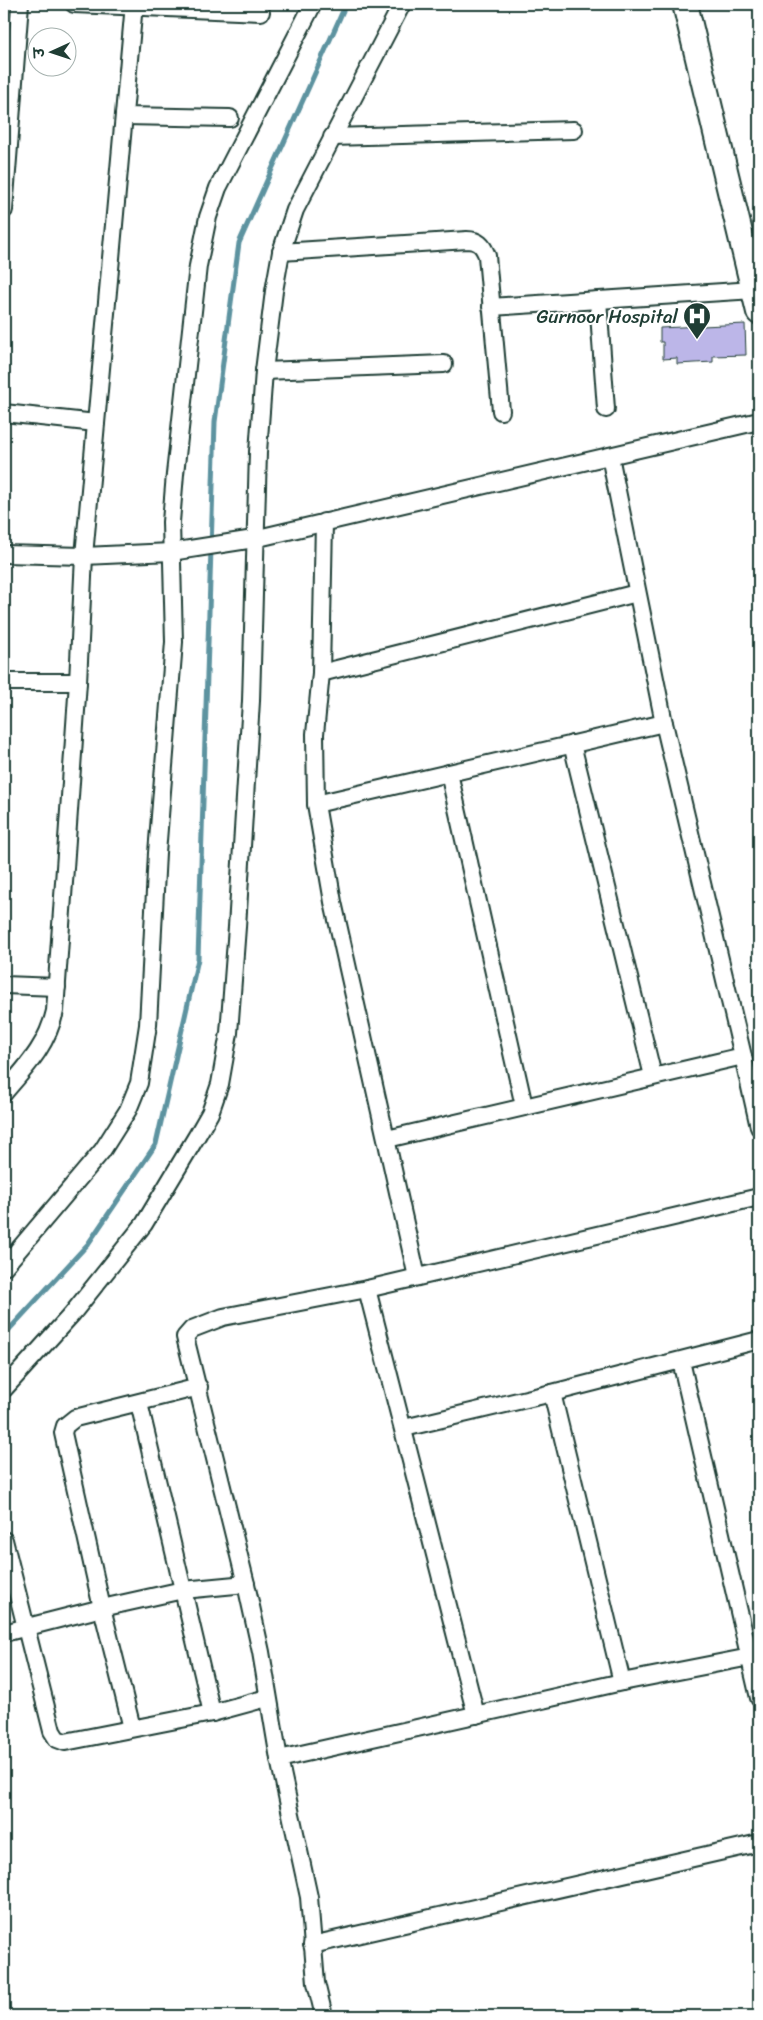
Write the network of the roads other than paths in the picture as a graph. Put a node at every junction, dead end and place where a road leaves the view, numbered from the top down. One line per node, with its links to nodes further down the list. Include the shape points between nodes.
1 (20, 4): 13 (street)
2 (74, 4): 6 (street)
3 (312, 4): 28 (street, via 218,188 208,217 198,266 175,474 171,522)
4 (402, 4): 12 (street)
5 (685, 4): 16 (main road)
6 (134, 6): 7 (street); 9 (street)
7 (211, 6): 8 (street)
8 (261, 12)
9 (124, 116): 10 (street); 24 (street)
10 (230, 118)
11 (574, 130): 12 (street)
12 (332, 137): 14 (street, via 296,210)
13 (4, 210)
14 (282, 252): 17 (street, via 474,240 484,248); 19 (street)
15 (598, 300): 16 (street); 17 (street); 20 (street)
16 (756, 301)
17 (492, 307): 21 (street)
18 (444, 364): 19 (street)
19 (264, 372): 27 (street)
20 (606, 409)
21 (501, 411)
22 (4, 413): 24 (street)
23 (759, 421): 25 (street)
24 (96, 423): 30 (street)
25 (610, 456): 26 (street); 31 (street)
26 (324, 522): 27 (street); 32 (street)
27 (250, 539): 28 (street); 54 (street, via 250,730 229,1033 220,1084 210,1113 144,1224 72,1314)
28 (175, 551): 30 (street); 48 (street, via 174,642 148,1025 139,1082 128,1110 102,1151)
29 (4, 554): 30 (street)
30 (84, 556): 34 (street)
31 (637, 593): 32 (street); 35 (street)
32 (321, 673): 38 (street, via 315,734)
33 (4, 682): 34 (street)
34 (78, 682): 40 (street)
35 (664, 723): 36 (street); 41 (street)
36 (572, 744): 37 (street); 42 (street)
37 (449, 773): 38 (street); 44 (street)
38 (316, 804): 46 (street, via 333,902)
39 (4, 984): 40 (street)
40 (58, 987): 43 (street, via 51,1030 40,1050)
41 (743, 1056): 42 (street); 45 (street)
42 (653, 1076): 44 (street)
43 (4, 1094)
44 (524, 1106): 46 (street)
45 (759, 1127)
46 (387, 1139): 49 (street)
47 (759, 1197): 49 (street)
48 (4, 1267)
49 (418, 1277): 50 (street)
50 (367, 1289): 53 (street, via 223,1317 192,1329 185,1337 185,1343); 57 (street)
51 (759, 1340): 52 (street)
52 (681, 1361): 55 (street); 64 (street)
53 (198, 1387): 56 (street); 59 (street)
54 (4, 1389)
55 (552, 1393): 57 (street); 65 (street)
56 (139, 1403): 60 (street); 61 (street, via 75,1418 65,1426 63,1433)
57 (404, 1428): 69 (street)
58 (4, 1540): 62 (street)
59 (246, 1584): 60 (street); 66 (street)
60 (183, 1590): 61 (street); 68 (street)
61 (102, 1608): 62 (street); 70 (street)
62 (26, 1627): 63 (street); 70 (street, via 52,1731 57,1739 65,1742)
63 (4, 1633)
64 (750, 1657): 65 (street); 67 (street)
65 (622, 1682): 69 (street)
66 (267, 1698): 68 (street); 71 (street)
67 (759, 1698)
68 (212, 1713): 70 (street)
69 (476, 1715): 71 (street)
70 (132, 1728)
71 (279, 1759): 73 (street, via 310,1897)
72 (759, 1843): 73 (street)
73 (312, 1945): 74 (street)
74 (324, 2016)

